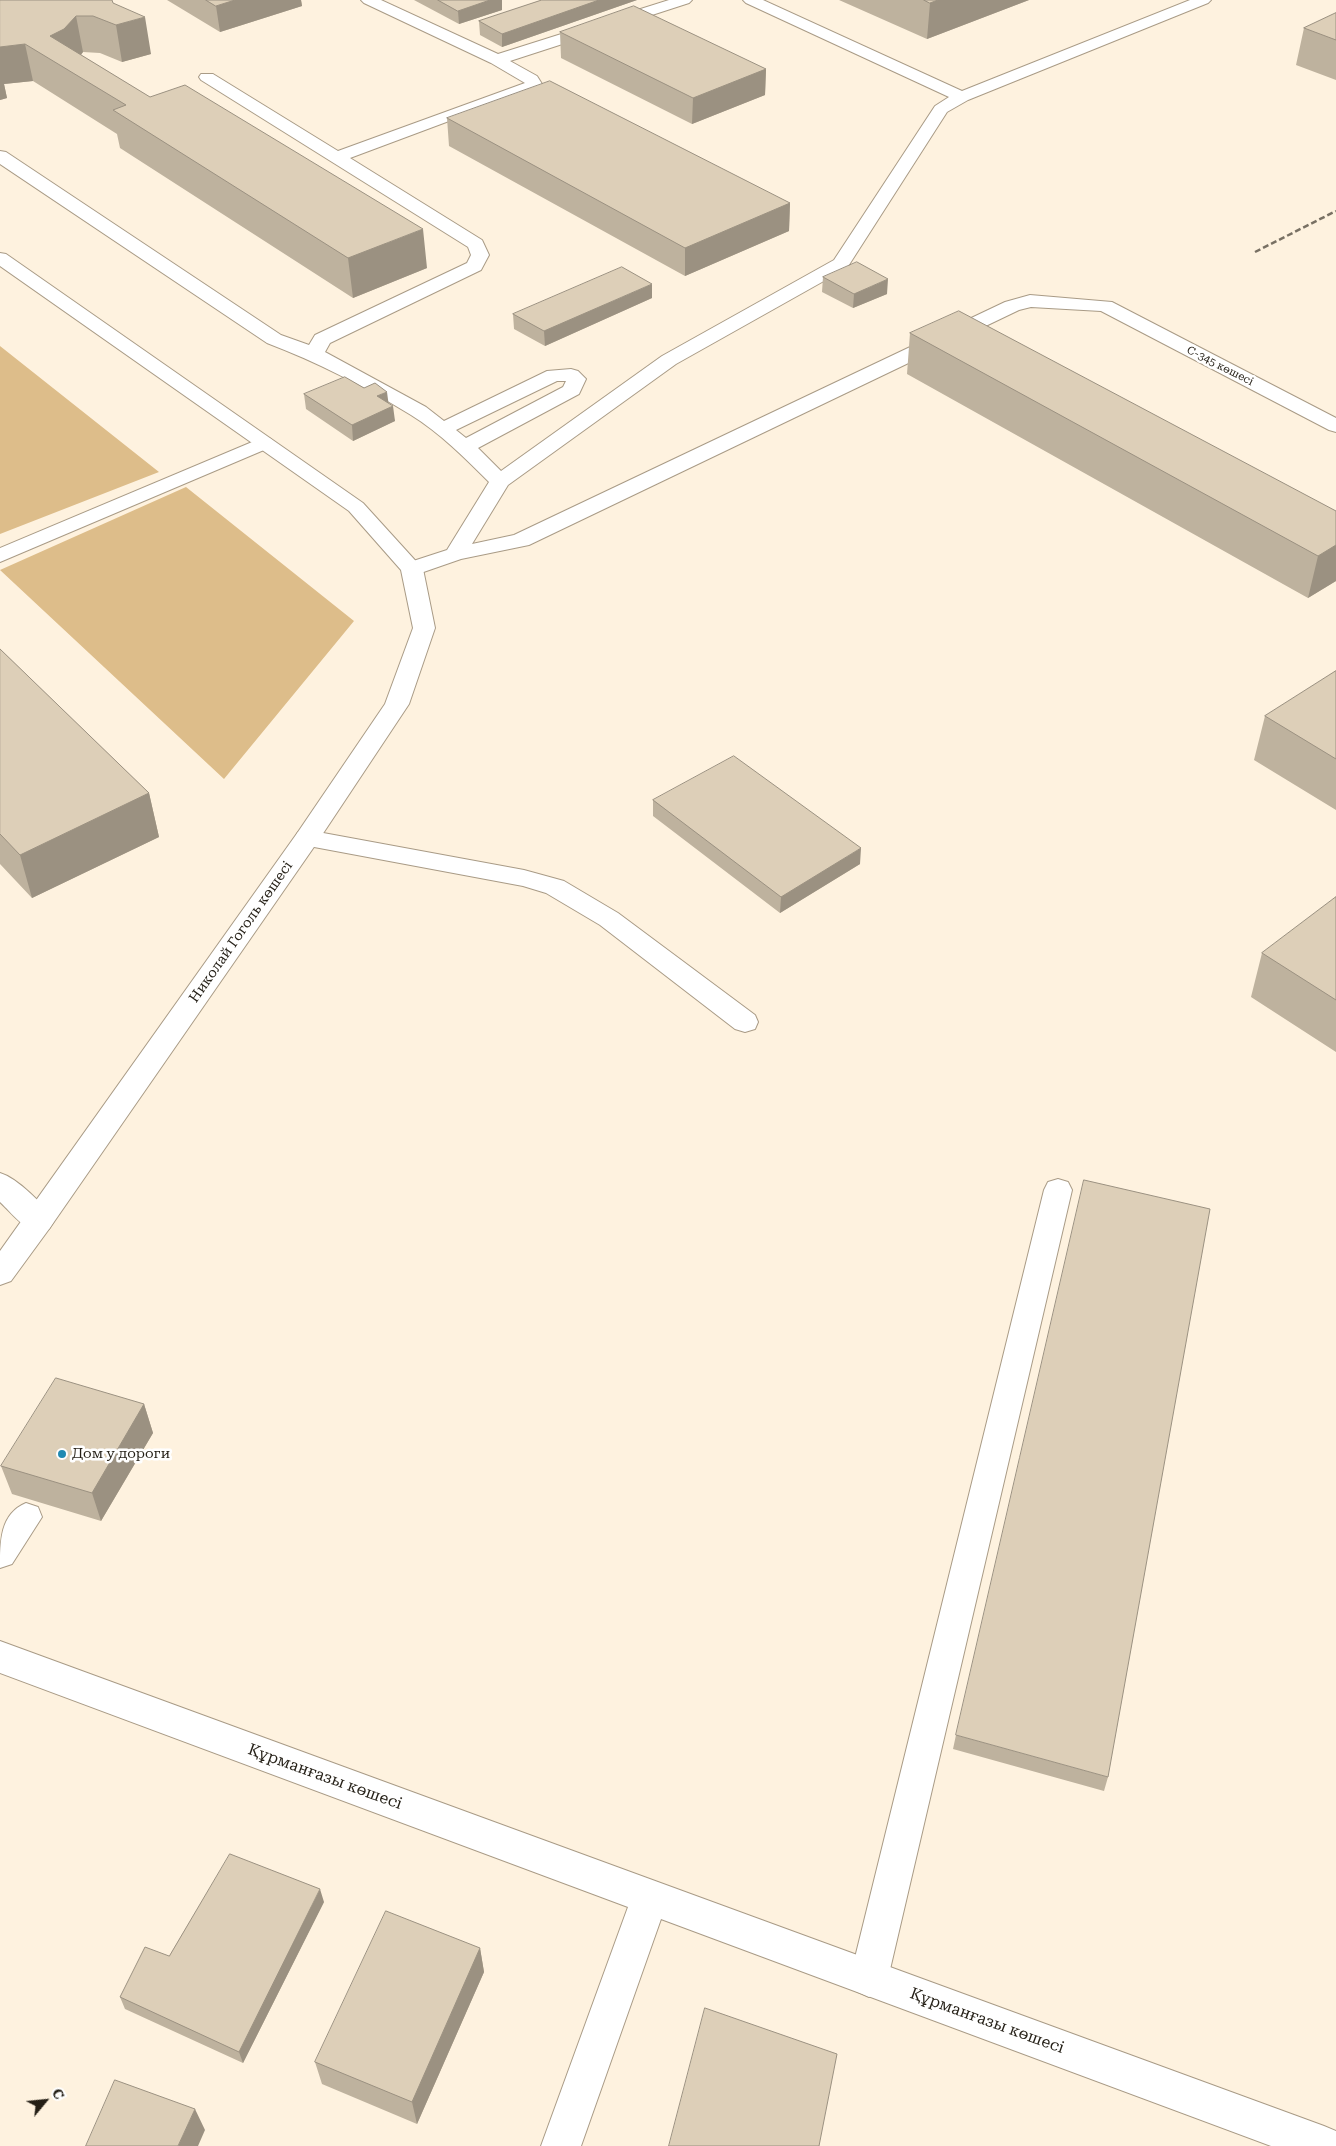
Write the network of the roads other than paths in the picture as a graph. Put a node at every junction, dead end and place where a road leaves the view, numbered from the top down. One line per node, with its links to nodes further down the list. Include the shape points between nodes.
1 (369, 0): 5 (main road)
2 (684, 0): 5 (main road)
3 (751, 0): 7 (main road)
4 (1203, 0): 7 (main road)
5 (497, 60): 9 (main road, via 531,79 534,84)
6 (207, 77): 9 (main road)
7 (962, 97): 16 (main road, via 941,108 841,264 670,360)
8 (0, 156): 11 (main road, via 274,339)
9 (336, 158): 11 (main road, via 476,244 480,255 475,266 462,273 322,339)
10 (1, 260): 14 (main road)
11 (314, 354): 13 (main road, via 419,411)
12 (1336, 426): 17 (main road, С-345 көшесі, via 1105,306 1030,301 1012,306 521,540)
13 (442, 429): 15 (main road); 15 (main road, via 554,375 571,375 576,379 572,390)
14 (264, 443): 18 (main road); 19 (main road, via 356,507)
15 (466, 447): 16 (main road)
16 (500, 481): 17 (main road)
17 (455, 554): 19 (main road)
18 (0, 556)
19 (412, 568): 20 (main road, Николай Гоголь көшесі, via 424,628 397,704)
20 (307, 838): 21 (main road, via 524,878 555,887 609,919); 24 (main road, Николай Гоголь көшесі)
21 (745, 1022)
22 (0, 1184): 24 (main road)
23 (1058, 1190): 30 (main road)
24 (39, 1221): 25 (main road, Николай Гоголь көшесі)
25 (0, 1273)
26 (26, 1517): 27 (main road)
27 (0, 1554)
28 (0, 1657): 29 (main road, Құрманғазы көшесі)
29 (650, 1897): 30 (main road, Құрманғазы көшесі); 31 (main road)
30 (869, 1978): 32 (main road, Құрманғазы көшесі)
31 (561, 2146)
32 (1324, 2146)

